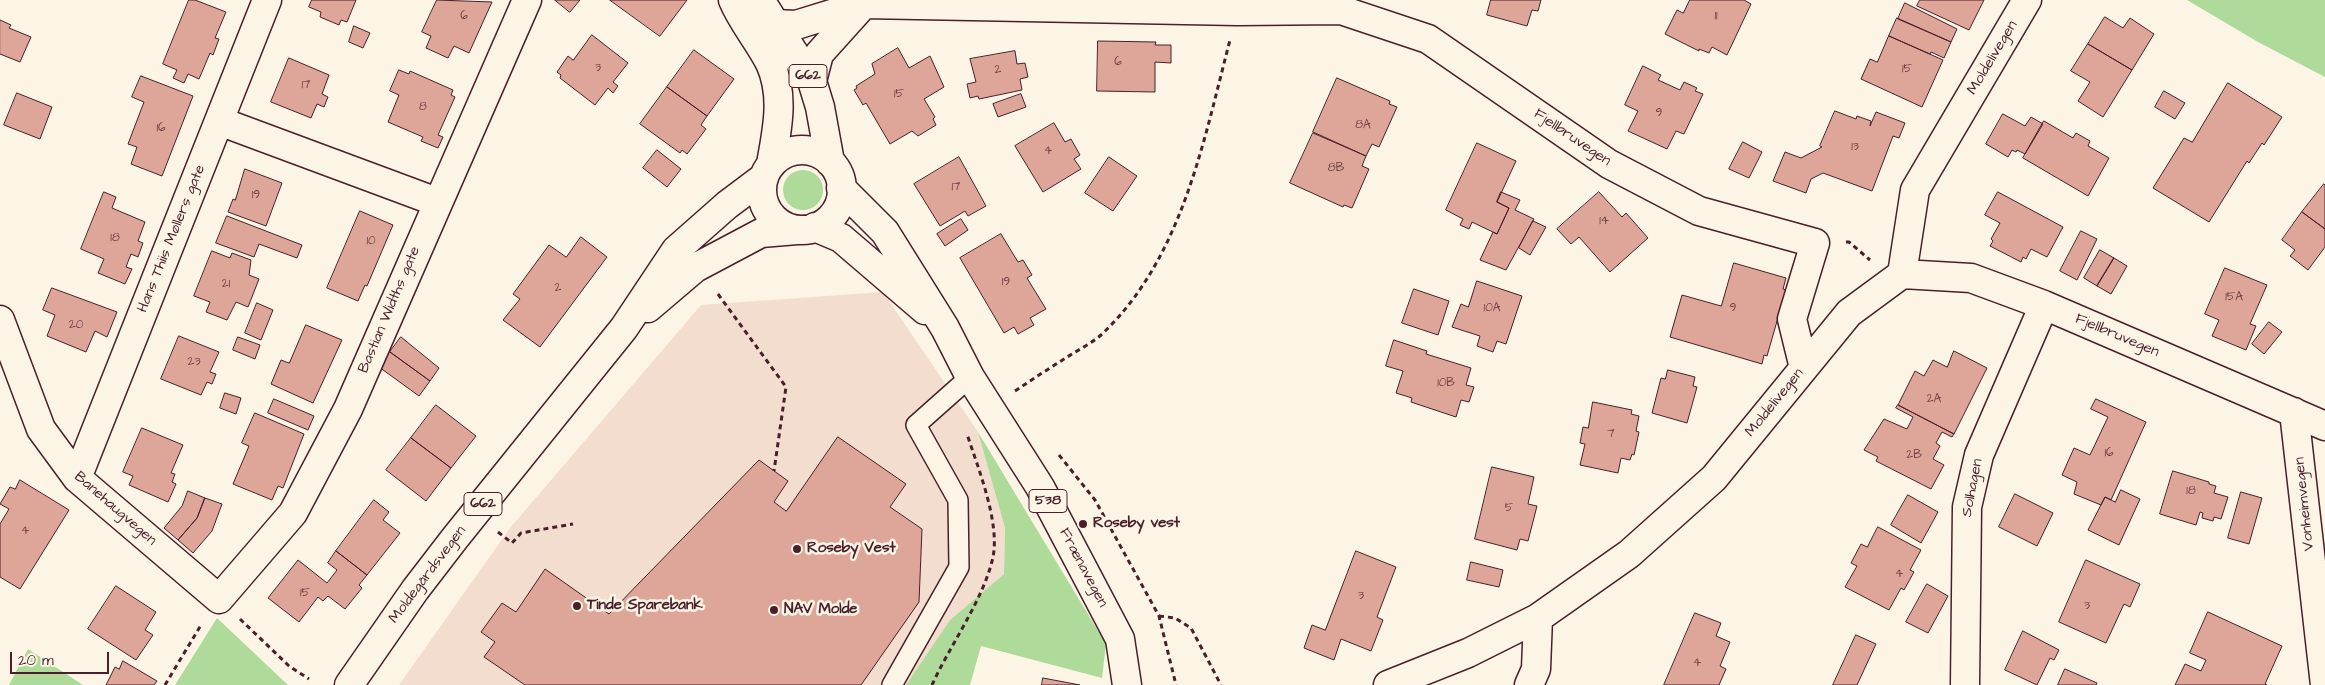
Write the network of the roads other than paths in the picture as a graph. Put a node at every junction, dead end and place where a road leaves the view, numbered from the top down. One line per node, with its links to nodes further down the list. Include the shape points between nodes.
1 (267, 0): 10 (street, Hans Thiis Møllers gate)
2 (527, 0): 14 (street, Bastian Widths gate)
3 (733, 0): 12 (street, 662, via 770,63 779,90 778,126)
4 (760, 0): 8 (street, 662)
5 (2027, 0): 16 (street, Moldelivegen, via 1915,190)
6 (864, 2): 7 (street, Fjellbruvegen, via 1238,11); 8 (street, Fjellbruvegen, via 796,25); 9 (street, via 819,54)
7 (1343, 5): 21 (street, Fjellbruvegen, via 1428,39 1609,164 1699,211 1815,243 1792,319)
8 (775, 24): 9 (street, 662)
9 (812, 81): 11 (street, 662)
10 (219, 121): 14 (street); 25 (street, Hans Thiis Møllers gate)
11 (830, 162): 12 (street, 662, via 810,151 797,150 779,157); 13 (street, 662, via 840,179)
12 (767, 171): 15 (street, 662, via 764,202 768,211 776,220); 19 (street, Moldegårdsvegen / 662, via 676,250)
13 (841, 188): 15 (street, via 834,213 823,224); 20 (street, Frænavegen / 538, via 886,232)
14 (437, 202): 26 (street, Bastian Widths gate, via 348,409 293,513)
15 (806, 228): 19 (street, Moldegårdsvegen / 662, via 761,233 695,268); 20 (street, Frænavegen / 538, via 841,238)
16 (1902, 274): 17 (street, Fjellbruvegen, via 1971,278); 21 (street, Moldelivegen, via 1849,313)
17 (2044, 305): 23 (street, Fjellbruvegen); 33 (street, Solhagen, via 1979,455 1967,507)
18 (0, 320): 25 (street, Banehaugvegen, via 41,429)
19 (624, 328): 29 (street, Moldegårdsvegen / 662, via 455,538)
20 (945, 328): 22 (street, Frænavegen / 538)
21 (1804, 368): 27 (street, Moldelivegen, via 1714,478 1629,554)
22 (970, 376): 30 (lane, via 916,425 958,500 959,567); 31 (street, Frænavegen / 538, via 1040,487 1120,639)
23 (2294, 412): 24 (street, Fjellbruvegen); 34 (street, Vonheimvegen)
24 (2325, 426)
25 (77, 478): 26 (street, Banehaugvegen)
26 (219, 599)
27 (1538, 618): 28 (street); 32 (street, Moldelivegen, via 1468,653)
28 (1536, 680)
29 (349, 685)
30 (892, 685)
31 (1127, 685)
32 (1388, 685)
33 (1965, 685)
34 (2325, 685)

